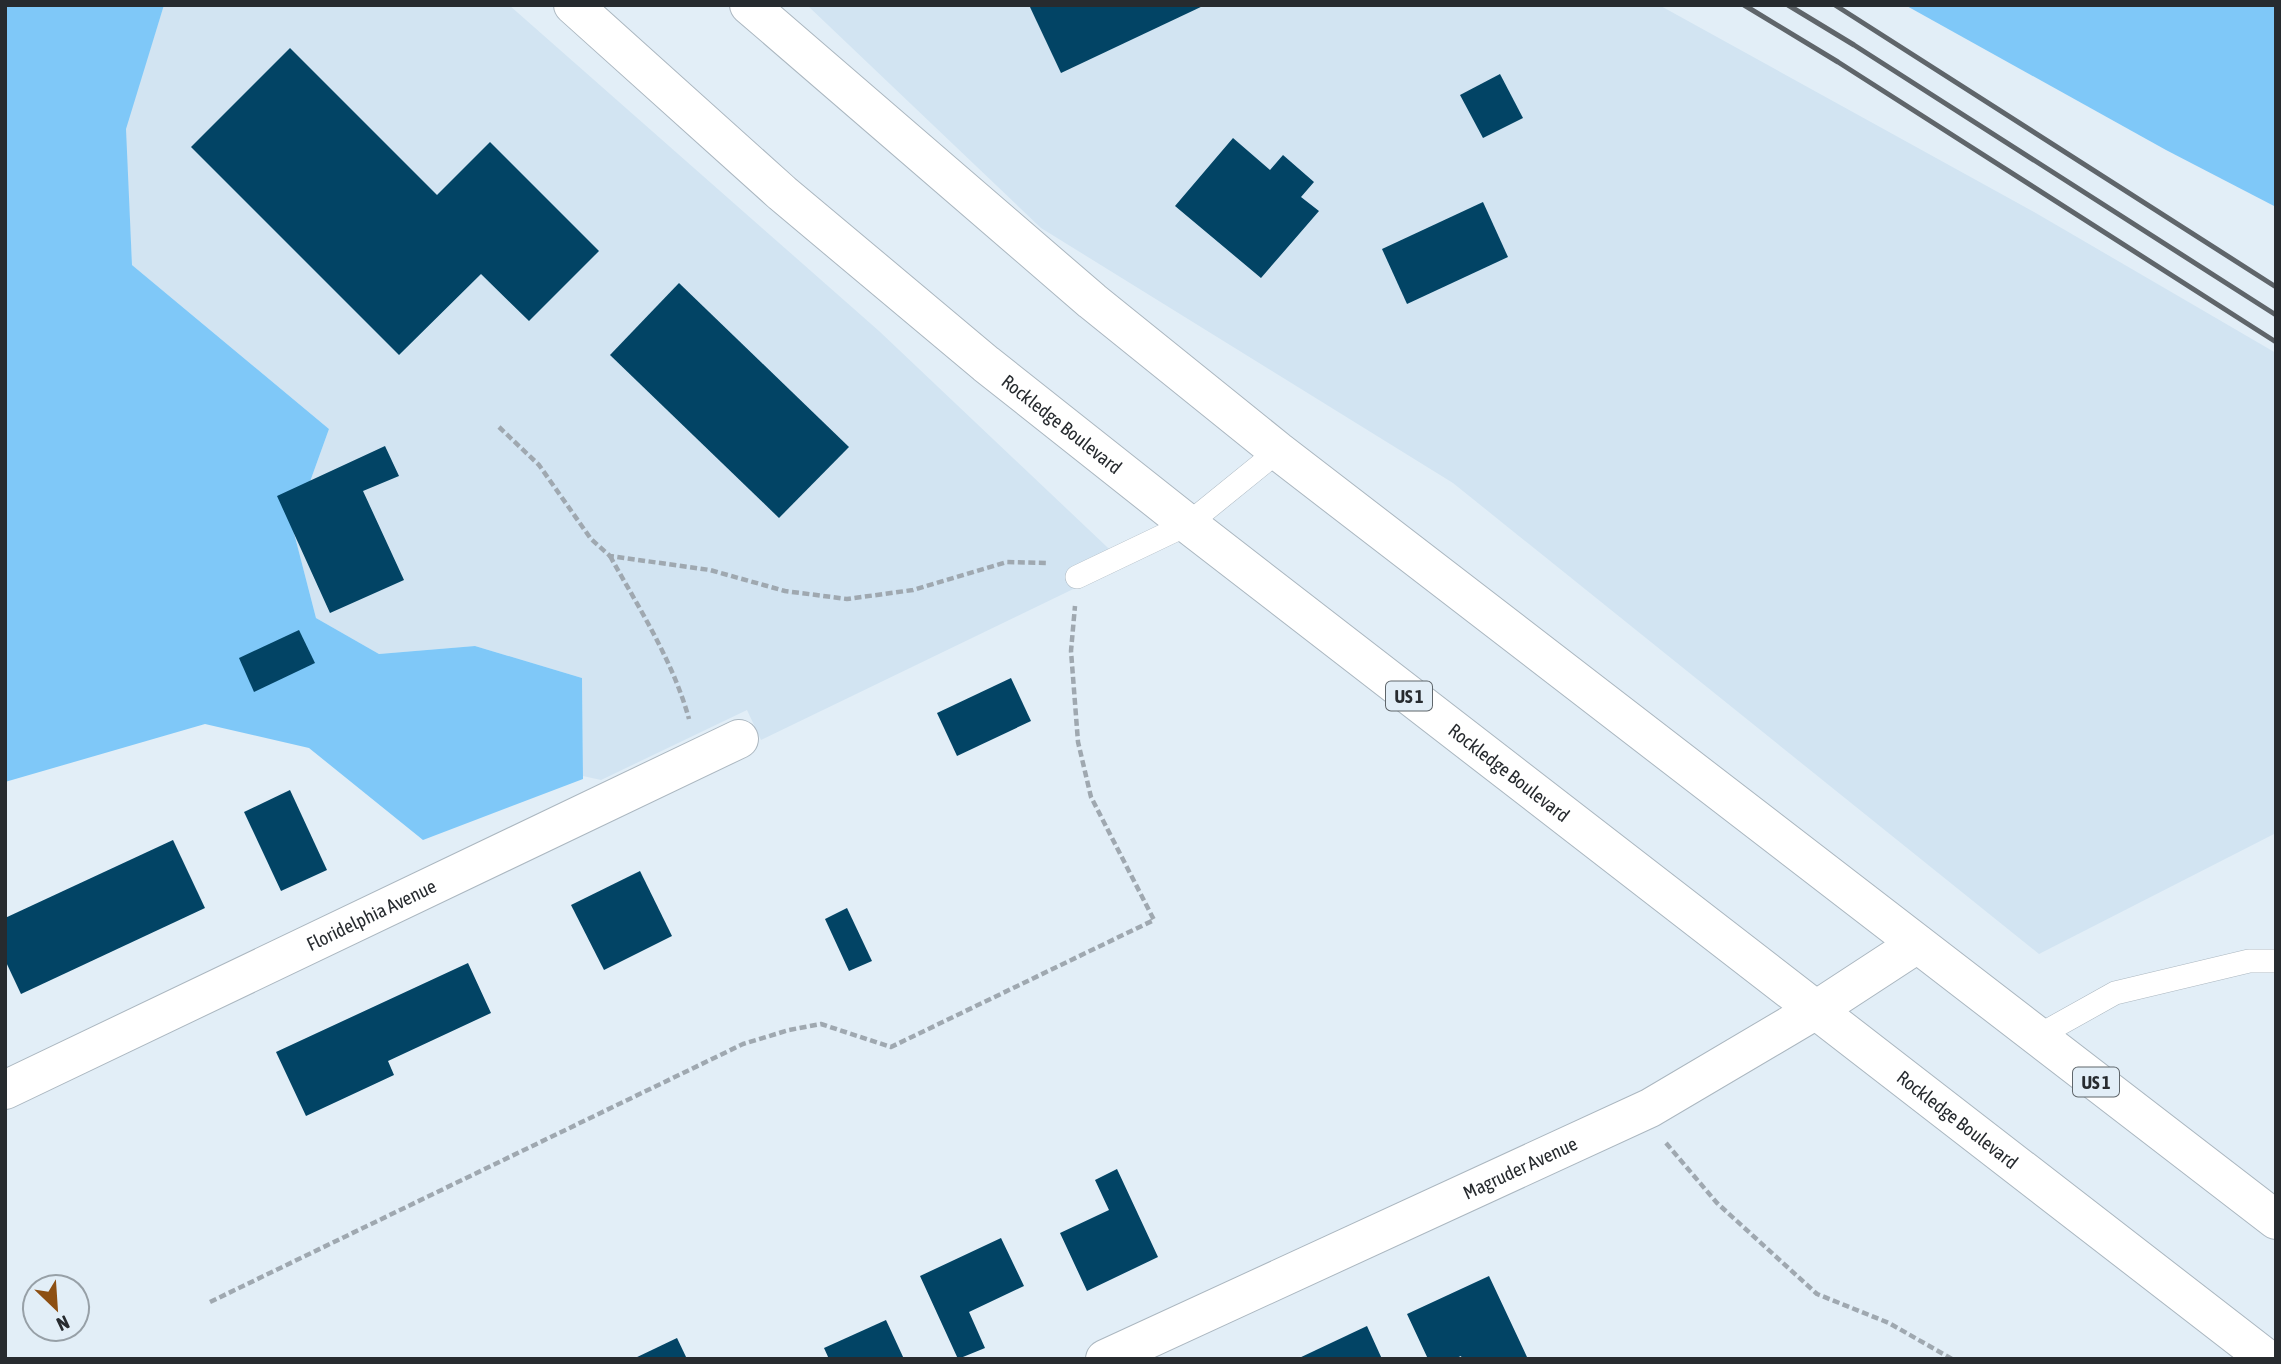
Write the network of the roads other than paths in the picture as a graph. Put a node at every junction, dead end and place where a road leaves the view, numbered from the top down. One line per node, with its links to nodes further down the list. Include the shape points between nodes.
1 (573, 5): 4 (main road, Rockledge Boulevard / US 1, via 782,193 986,364)
2 (749, 5): 3 (main road, US 1, via 1092,301)
3 (1278, 451): 4 (lane); 7 (main road, US 1)
4 (1188, 524): 5 (lane); 9 (main road, Rockledge Boulevard / US 1)
5 (1077, 577)
6 (739, 739): 11 (main road, Floridelphia Avenue)
7 (1917, 944): 9 (main road, Magruder Avenue); 10 (main road, US 1)
8 (2276, 961): 10 (lane, via 2249,961 2115,993)
9 (1815, 1010): 13 (main road, Magruder Avenue, via 1641,1113); 14 (main road, Rockledge Boulevard / US 1)
10 (2038, 1036): 12 (main road, US 1)
11 (5, 1090)
12 (2276, 1220)
13 (1105, 1359)
14 (2267, 1359)

